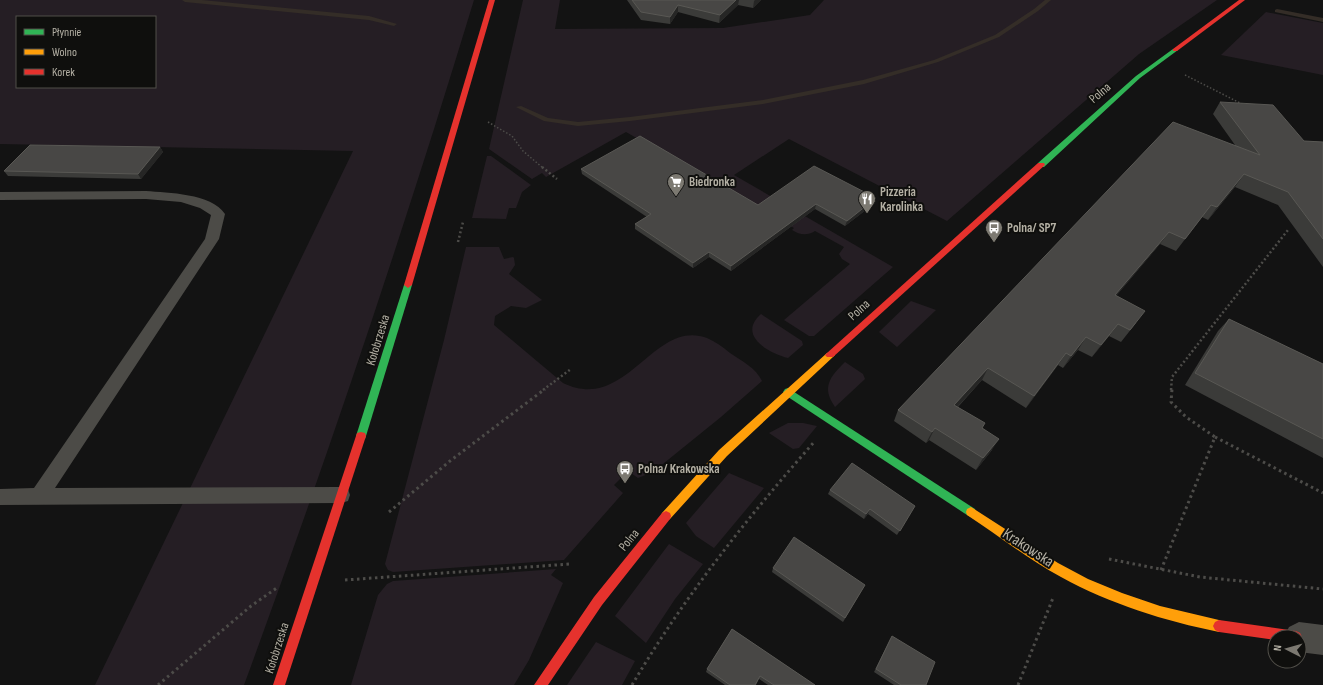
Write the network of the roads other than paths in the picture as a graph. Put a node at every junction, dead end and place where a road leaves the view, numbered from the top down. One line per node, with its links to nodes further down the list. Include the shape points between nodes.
1 (492, 0): 5 (street, Kołobrzeska, via 386,358)
2 (1242, 0): 4 (street, Polna, via 1138,77)
3 (0, 196): 7 (lane, via 146,195 182,198 205,205 218,214 212,239)
4 (788, 392): 8 (street, Krakowska, via 1065,573 1136,604 1192,621); 12 (street, Polna, via 708,468 662,520 584,620)
5 (341, 495): 7 (lane); 11 (street, Kołobrzeska)
6 (0, 497): 7 (lane)
7 (39, 497)
8 (1267, 634)
9 (1307, 638): 10 (street, Krakowska)
10 (1323, 640)
11 (279, 685)
12 (540, 685)

